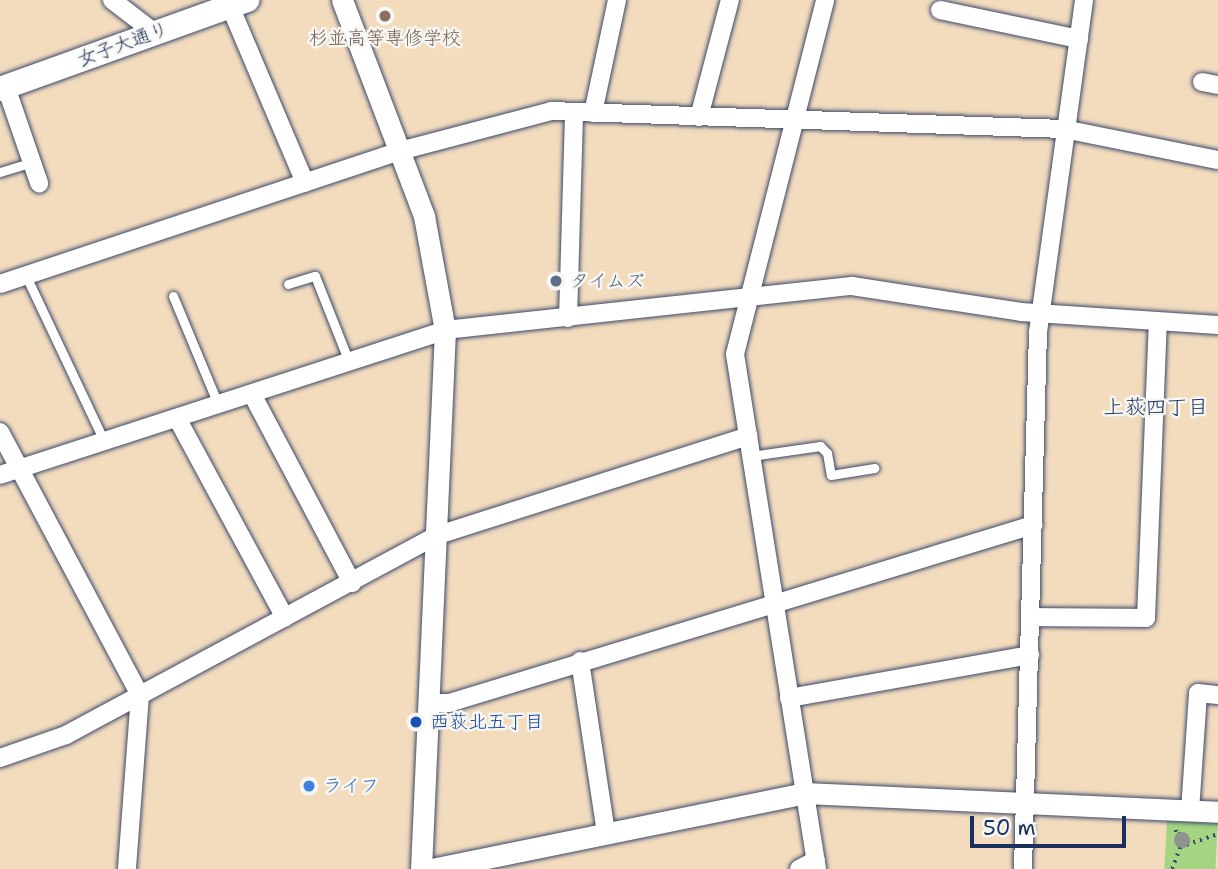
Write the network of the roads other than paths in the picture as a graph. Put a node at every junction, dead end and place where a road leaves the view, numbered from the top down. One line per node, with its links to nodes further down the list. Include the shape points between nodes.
1 (112, 0): 9 (street)
2 (342, 0): 17 (street)
3 (617, 0): 13 (street)
4 (730, 0): 14 (street)
5 (825, 0): 15 (street)
6 (1084, 0): 10 (street)
7 (238, 3): 9 (main road, 女子大通り); 22 (street)
8 (940, 10): 10 (street)
9 (155, 33): 11 (main road, 女子大通り)
10 (1079, 39): 16 (street)
11 (3, 88): 19 (street)
12 (574, 112): 13 (street); 17 (street, via 551,111); 29 (street)
13 (593, 113): 14 (street)
14 (699, 117): 15 (street)
15 (796, 121): 16 (street); 27 (street)
16 (1064, 129): 18 (street); 28 (street)
17 (400, 151): 22 (street); 32 (street, via 428,229)
18 (1218, 160)
19 (33, 162): 20 (lane); 21 (street)
20 (0, 173)
21 (39, 183)
22 (305, 183): 23 (street)
23 (26, 276): 25 (street); 39 (lane)
24 (288, 284): 33 (lane, via 315,276)
25 (0, 285)
26 (173, 296): 35 (lane)
27 (748, 300): 28 (street, via 852,286); 29 (street); 38 (street, via 735,354)
28 (1040, 313): 30 (street); 44 (street)
29 (568, 318): 32 (street)
30 (1158, 323): 31 (street); 48 (street, via 1146,618)
31 (1218, 325)
32 (445, 330): 33 (street); 45 (street)
33 (349, 362): 34 (street)
34 (252, 394): 35 (street); 46 (street)
35 (218, 404): 36 (street)
36 (177, 418): 39 (street); 49 (street)
37 (0, 432): 41 (street)
38 (748, 436): 40 (street); 45 (street)
39 (104, 442): 41 (street)
40 (751, 456): 42 (lane, via 820,446 827,453 831,475); 47 (street)
41 (21, 468): 43 (street); 52 (street)
42 (874, 468)
43 (0, 475)
44 (1033, 525): 47 (street); 48 (street)
45 (435, 536): 46 (street); 55 (street)
46 (352, 583): 49 (street)
47 (773, 603): 51 (street); 54 (street)
48 (1031, 617): 50 (street)
49 (285, 618): 52 (street)
50 (1030, 655): 54 (street); 58 (street)
51 (580, 661): 55 (street, via 449,703); 61 (street)
52 (140, 695): 56 (street, via 66,735); 63 (street)
53 (1218, 695): 59 (street, via 1198,693)
54 (789, 698): 57 (street)
55 (429, 704): 64 (street)
56 (0, 758)
57 (804, 793): 58 (street); 61 (street); 62 (street)
58 (1025, 804): 59 (street); 67 (street)
59 (1190, 811): 60 (street)
60 (1218, 812)
61 (606, 832): 65 (street)
62 (816, 864): 66 (street)
63 (127, 869)
64 (421, 869)
65 (432, 869)
66 (799, 869)
67 (1023, 869)

